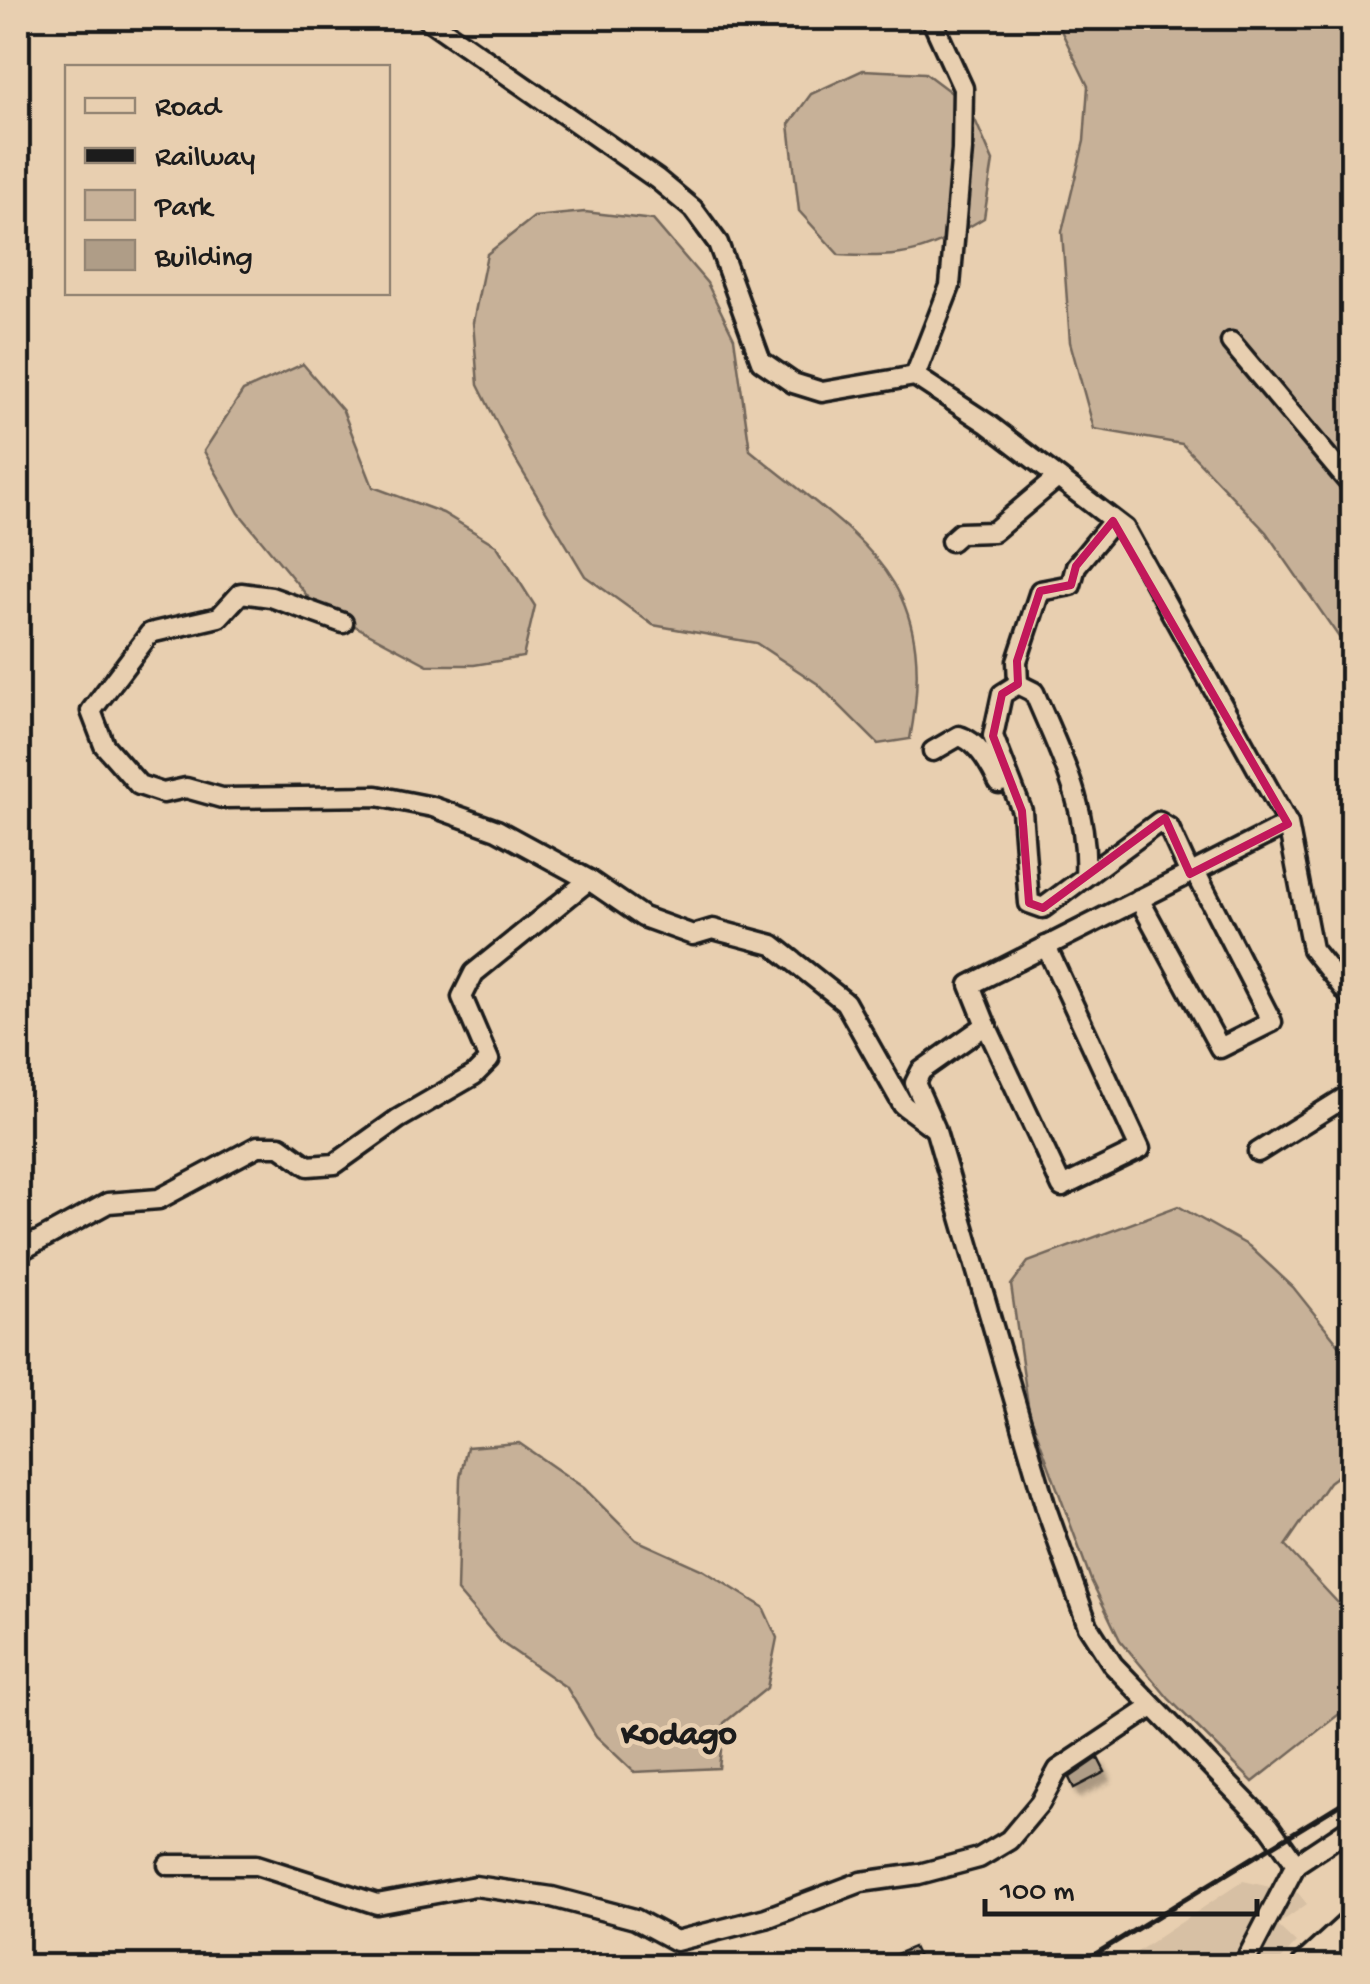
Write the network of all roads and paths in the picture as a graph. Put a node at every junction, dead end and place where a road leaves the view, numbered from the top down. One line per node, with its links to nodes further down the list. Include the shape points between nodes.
1 (426, 18): 4 (street, via 692,210 718,243 760,361 822,392)
2 (931, 18): 4 (street, via 964,88 962,150 950,286)
3 (1231, 342): 6 (street)
4 (914, 376): 5 (street)
5 (1057, 478): 7 (street); 8 (street, via 993,532 960,533)
6 (1352, 486)
7 (1114, 521): 10 (street, via 1076,566 1071,585 1040,591 1017,661); 13 (street, via 1221,696)
8 (951, 540)
9 (343, 623): 16 (street, via 303,606 241,593 219,618 150,633 91,711 104,745 140,785 163,793 186,788 222,798 376,796 432,806 497,830)
10 (1018, 684): 12 (street, via 1002,694 993,736); 15 (street, via 1034,692 1077,796)
11 (933, 751): 12 (street, via 966,737 992,766 1011,810)
12 (1023, 820): 15 (street, via 1030,903 1043,908)
13 (1288, 824): 14 (street); 19 (street, via 1312,948)
14 (1192, 872): 15 (street, via 1170,828 1159,822); 17 (street); 17 (street, via 1272,1022 1220,1048)
15 (1085, 877)
16 (589, 880): 22 (street, via 674,929 693,935 713,929 773,945 845,1002 904,1105); 24 (street, via 474,973 462,998 489,1060 474,1075 335,1164 308,1166 280,1146 258,1146 159,1199 108,1202)
17 (1139, 900): 18 (street)
18 (1046, 946): 20 (street, via 970,985); 20 (street, via 1140,1149 1062,1186)
19 (1352, 999)
20 (986, 1024): 22 (street, via 921,1071 915,1083)
21 (1352, 1093): 23 (street)
22 (935, 1128): 25 (street, via 1046,1508 1088,1626)
23 (1258, 1152)
24 (18, 1252)
25 (1152, 1707): 27 (street, via 1268,1826); 28 (street, via 1058,1770 1008,1840 979,1858 861,1882 766,1918 676,1941 635,1919 552,1897 475,1886 377,1904 256,1865)
26 (1352, 1828): 27 (street)
27 (1296, 1864): 30 (street)
28 (168, 1865)
29 (1351, 1931): 31 (main road)
30 (1243, 1966)
31 (1307, 1966)

